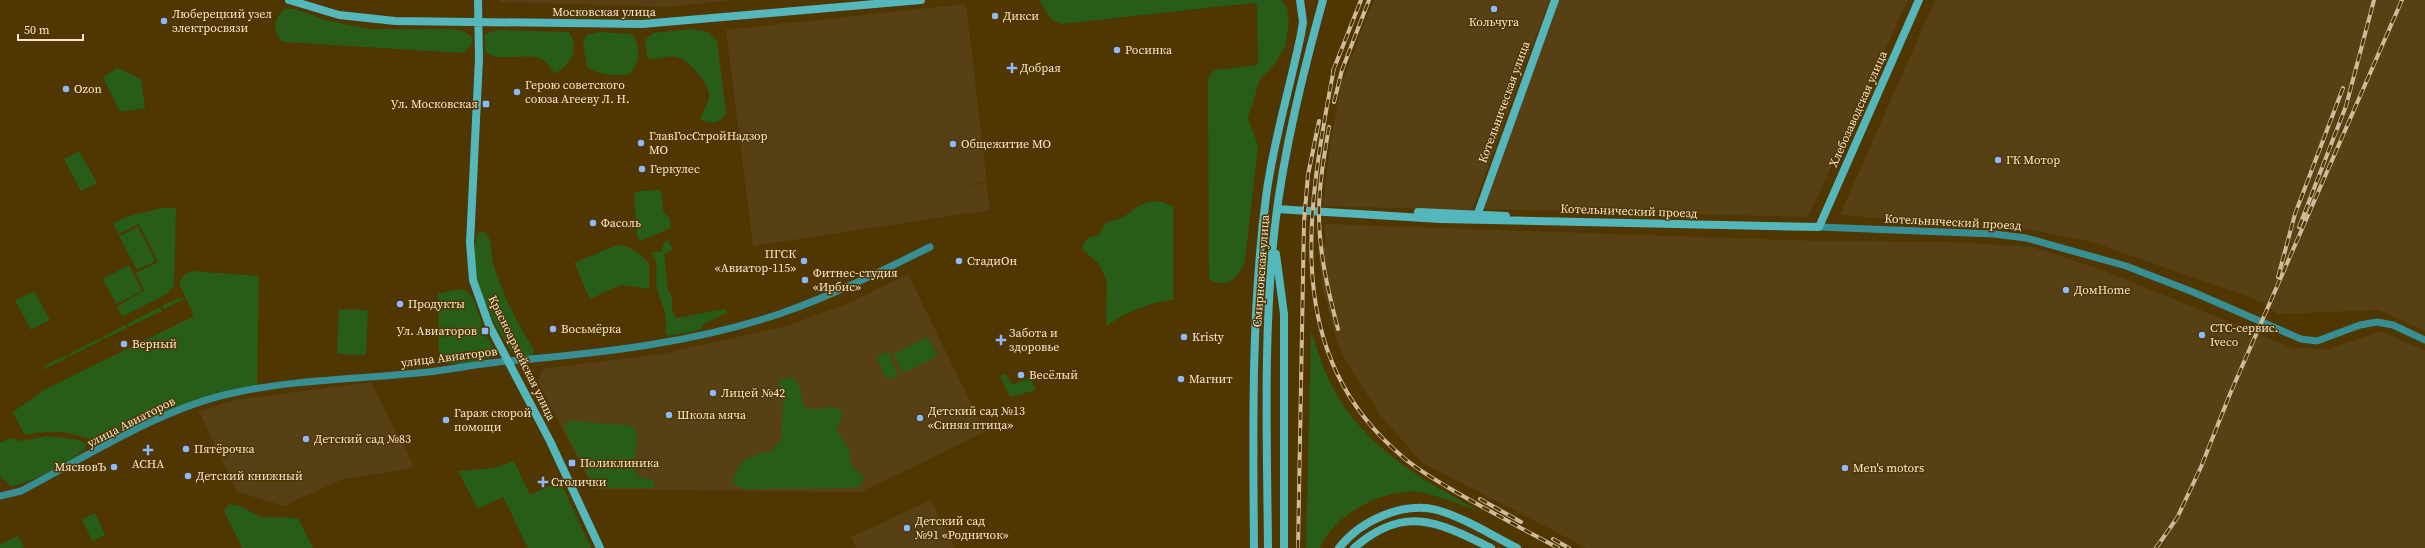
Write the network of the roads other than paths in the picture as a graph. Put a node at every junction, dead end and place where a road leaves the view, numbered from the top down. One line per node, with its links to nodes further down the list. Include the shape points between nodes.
1 (289, 0): 8 (street, Московская улица, via 339,15 395,22)
2 (478, 0): 8 (street, Красноармейская улица)
3 (921, 0): 8 (street, Московская улица, via 668,24)
4 (1300, 0): 20 (street, Смирновская улица, via 1303,22 1301,34 1271,166 1263,218 1256,310)
5 (1323, 0): 9 (street, Смирновская улица)
6 (1555, 0): 10 (street, Котельническая улица)
7 (1919, 0): 13 (street, Хлебозаводская улица)
8 (478, 23): 17 (street, Красноармейская улица, via 479,59 470,264 480,301)
9 (1277, 209): 11 (street, Котельнический проезд); 14 (street, Смирновская улица)
10 (1478, 213): 11 (street, Котельнический проезд); 12 (street, Котельнический проезд)
11 (1385, 214): 12 (street, Котельнический проезд, via 1448,219)
12 (1527, 220): 13 (street, Котельнический проезд)
13 (1819, 227): 16 (street, Котельнический проезд, via 1994,234 2026,238 2126,266 2300,339 2317,342 2360,325 2378,322 2394,325)
14 (1274, 239): 21 (street, Смирновская улица, via 1268,310); 22 (street, via 1284,314)
15 (930, 247): 17 (street, улица Авиаторов, via 840,291 741,324 660,343 598,353)
16 (2425, 340)
17 (508, 361): 18 (street, улица Авиаторов, via 428,372 331,379 232,393 156,420 21,491); 19 (street, Красноармейская улица, via 550,441)
18 (0, 496)
19 (600, 548)
20 (1254, 548)
21 (1268, 548)
22 (1284, 548)
23 (1339, 548): 26 (street, via 1375,518 1413,508 1443,512)
24 (1354, 548): 25 (street, via 1368,536 1381,530 1397,523 1413,521 1432,522)
25 (1491, 548)
26 (1517, 548)

